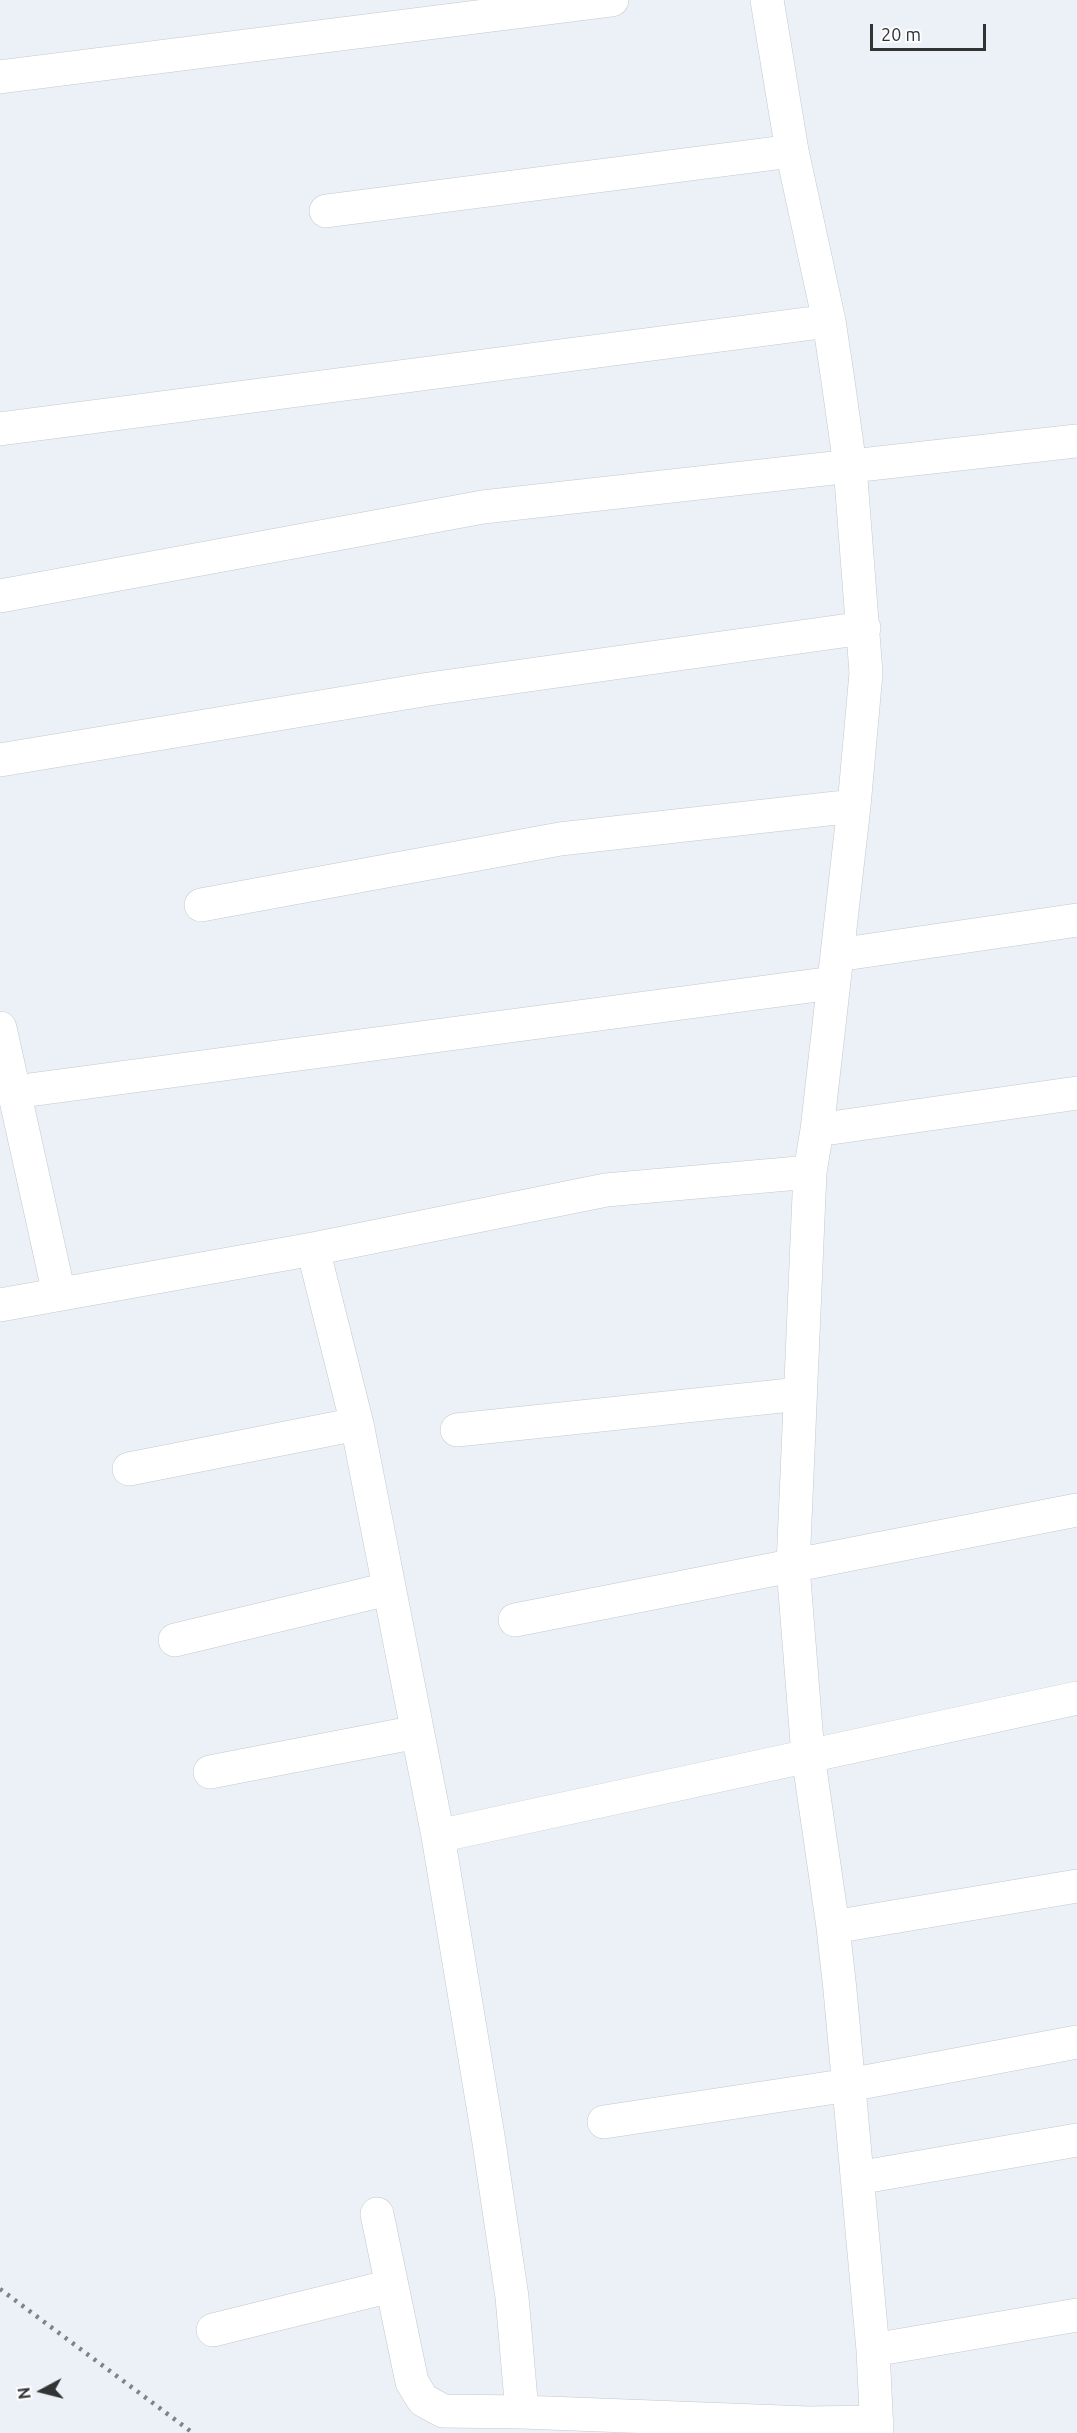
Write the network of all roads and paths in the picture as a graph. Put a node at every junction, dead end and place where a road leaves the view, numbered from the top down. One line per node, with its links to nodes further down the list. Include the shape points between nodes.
1 (612, 0): 3 (street)
2 (767, 0): 4 (street)
3 (0, 78)
4 (792, 151): 5 (street); 6 (street)
5 (326, 211)
6 (829, 321): 7 (street); 9 (street)
7 (0, 429)
8 (1077, 441): 9 (street)
9 (850, 466): 10 (street, via 483,507); 11 (street)
10 (0, 596)
11 (864, 628): 12 (street, via 429,689); 13 (street, via 866,673)
12 (0, 760)
13 (854, 806): 14 (street, via 560,839); 16 (street)
14 (201, 904)
15 (1077, 920): 16 (street)
16 (835, 969): 18 (street); 20 (street)
17 (0, 1028): 18 (street)
18 (14, 1092): 23 (street)
19 (1077, 1093): 20 (street)
20 (817, 1130): 21 (street)
21 (810, 1172): 22 (street, via 606,1190); 25 (street)
22 (313, 1249): 23 (street); 26 (street)
23 (59, 1294): 24 (street)
24 (0, 1305)
25 (800, 1394): 27 (street); 30 (street)
26 (357, 1424): 28 (street); 31 (street)
27 (457, 1430)
28 (129, 1469)
29 (1077, 1510): 30 (street)
30 (793, 1567): 32 (street); 36 (street)
31 (388, 1589): 33 (street); 35 (street)
32 (515, 1620)
33 (175, 1640)
34 (1077, 1698): 36 (street)
35 (417, 1731): 37 (street); 38 (street)
36 (808, 1755): 38 (street); 40 (street)
37 (210, 1772)
38 (438, 1836): 51 (street, via 512,2297)
39 (1077, 1886): 40 (street)
40 (833, 1927): 42 (street)
41 (1077, 2042): 42 (street)
42 (849, 2085): 43 (street); 45 (street)
43 (604, 2122)
44 (1077, 2140): 45 (street)
45 (857, 2178): 50 (street)
46 (377, 2214): 47 (street)
47 (391, 2286): 49 (street); 51 (street, via 412,2382 423,2400 443,2411)
48 (1077, 2315): 50 (street)
49 (213, 2330)
50 (873, 2350): 52 (street)
51 (522, 2412): 52 (street)
52 (877, 2427)

